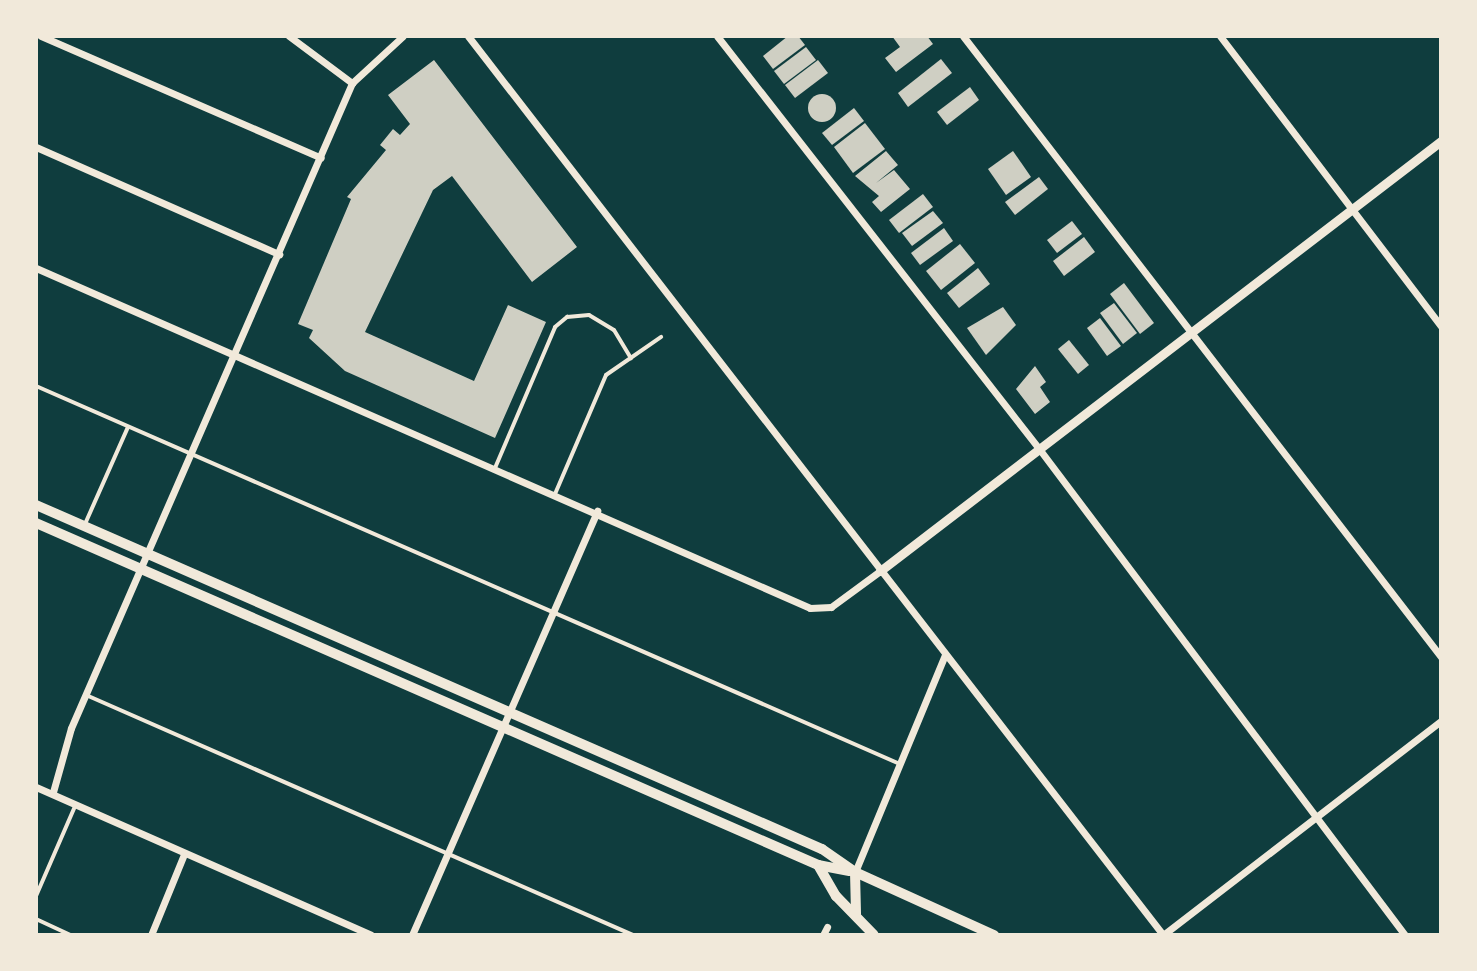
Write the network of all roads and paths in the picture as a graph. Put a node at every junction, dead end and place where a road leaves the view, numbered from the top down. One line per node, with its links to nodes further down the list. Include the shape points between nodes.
1 (41, 36): 11 (street)
2 (289, 36): 8 (street)
3 (403, 36): 8 (street)
4 (468, 36): 32 (street)
5 (717, 36): 22 (street)
6 (963, 36): 16 (street)
7 (1220, 36): 12 (street)
8 (352, 83): 11 (street)
9 (1441, 141): 12 (street)
10 (36, 147): 13 (street)
11 (321, 158): 13 (street)
12 (1351, 208): 15 (street); 16 (street)
13 (279, 254): 18 (street)
14 (36, 268): 18 (street)
15 (1441, 326)
16 (1190, 331): 22 (street); 35 (street)
17 (661, 337): 19 (lane)
18 (235, 354): 23 (street); 24 (street)
19 (631, 358): 24 (lane, via 614,330 589,315 567,317 555,327); 25 (lane, via 606,375)
20 (36, 386): 21 (lane)
21 (128, 427): 23 (lane); 29 (lane)
22 (1040, 450): 32 (street); 44 (street)
23 (191, 455): 30 (street); 33 (lane)
24 (495, 468): 25 (street)
25 (555, 494): 27 (street)
26 (36, 505): 29 (main road)
27 (597, 511): 32 (street, via 810,608 831,607); 33 (street)
28 (36, 523): 31 (main road)
29 (84, 526): 30 (main road)
30 (147, 555): 31 (street); 37 (main road)
31 (141, 568): 36 (street); 39 (main road)
32 (880, 571): 34 (street)
33 (550, 613): 37 (street); 40 (lane)
34 (945, 655): 40 (street); 59 (street)
35 (1441, 657)
36 (86, 695): 42 (street); 45 (lane)
37 (506, 711): 39 (street); 48 (main road, via 822,849)
38 (1441, 721): 44 (street)
39 (501, 726): 45 (street); 47 (main road)
40 (900, 764): 48 (street)
41 (36, 787): 42 (street)
42 (53, 792): 43 (street)
43 (76, 804): 46 (street); 49 (lane)
44 (1315, 818): 59 (street); 60 (street)
45 (447, 853): 55 (street); 56 (lane)
46 (184, 854): 53 (street); 54 (street)
47 (818, 865): 48 (main road); 50 (main road, via 836,896)
48 (855, 872): 50 (main road); 58 (main road)
49 (36, 896)
50 (856, 914): 57 (main road)
51 (36, 919): 52 (lane)
52 (70, 935)
53 (151, 935)
54 (371, 935)
55 (412, 935)
56 (633, 935)
57 (874, 935)
58 (994, 935)
59 (1163, 935)
60 (1405, 935)

